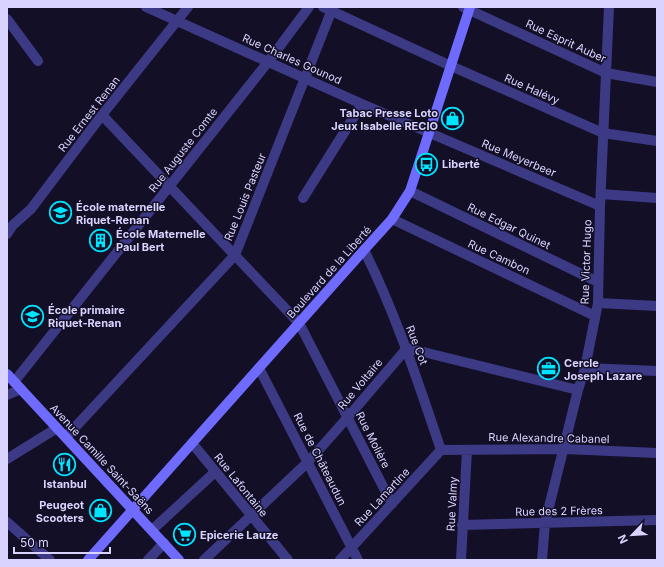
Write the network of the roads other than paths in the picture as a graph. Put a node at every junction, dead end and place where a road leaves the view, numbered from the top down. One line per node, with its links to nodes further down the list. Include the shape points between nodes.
1 (146, 7): 8 (street, Rue Charles Gounod)
2 (188, 7): 8 (street, Rue Ernest Renan)
3 (309, 7): 10 (street, Rue Auguste Comte)
4 (609, 7): 12 (street, Rue Victor Hugo)
5 (329, 8): 11 (street, Rue Halévy); 13 (street, Rue Louis Pasteur)
6 (467, 8): 11 (main road, Boulevard de la Liberté); 12 (street, Rue Esprit Auber)
7 (7, 18): 9 (street)
8 (177, 21): 10 (street, Rue Charles Gounod); 16 (street, Rue Ernest Renan)
9 (38, 61)
10 (268, 62): 13 (street, Rue Charles Gounod); 20 (street, Rue Auguste Comte)
11 (451, 66): 17 (main road, Boulevard de la Liberté); 18 (street, Rue Halévy)
12 (606, 73): 14 (street, Rue Esprit Auber); 18 (street, Rue Victor Hugo)
13 (305, 78): 15 (street, Rue Charles Gounod); 29 (street, Rue Louis Pasteur)
14 (657, 82)
15 (362, 104): 17 (street, Rue Charles Gounod); 23 (street)
16 (102, 115): 20 (street, Rue Molière); 27 (street, Rue Ernest Renan, via 31,209)
17 (429, 133): 21 (main road, Boulevard de la Liberté); 25 (street, Rue Meyerbeer)
18 (603, 133): 19 (street, Rue Halévy); 22 (street, Rue Victor Hugo)
19 (657, 141)
20 (170, 186): 29 (street, Rue Molière); 40 (street, Rue Auguste Comte, via 20,376)
21 (410, 191): 26 (main road, Boulevard de la Liberté); 30 (street, Rue Edgar Quinet)
22 (601, 194): 24 (street); 25 (street, Rue Victor Hugo)
23 (303, 198)
24 (657, 198)
25 (600, 206): 30 (street, Rue Victor Hugo)
26 (392, 219): 28 (main road, Boulevard de la Liberté); 33 (street, Rue Cambon)
27 (7, 234)
28 (364, 250): 34 (main road, Boulevard de la Liberté); 35 (street, Rue Cot)
29 (235, 255): 34 (street, Rue Molière); 45 (street, Rue Louis Pasteur)
30 (598, 282): 31 (street, Rue Victor Hugo)
31 (598, 303): 32 (street); 33 (street, Rue Victor Hugo)
32 (657, 306)
33 (595, 316): 37 (street, Rue Victor Hugo)
34 (299, 323): 36 (main road, Boulevard de la Liberté); 43 (street, Rue Molière)
35 (406, 348): 41 (street); 43 (street, Rue Voltaire); 48 (street, Rue Cot)
36 (260, 368): 46 (main road, Boulevard de la Liberté); 52 (street, Rue de Châteaudun)
37 (585, 368): 38 (street); 41 (street, Rue Victor Hugo)
38 (657, 371)
39 (7, 374): 40 (main road, Avenue Camille Saint-Saëns)
40 (18, 385): 42 (street); 44 (main road, Avenue Camille Saint-Saëns)
41 (578, 390): 47 (street, Rue Victor Hugo)
42 (7, 396)
43 (348, 417): 52 (street, Rue Voltaire); 54 (street, Rue Molière)
44 (57, 428): 45 (main road, Avenue Camille Saint-Saëns); 51 (street)
45 (66, 437): 55 (main road, Avenue Camille Saint-Saëns)
46 (192, 443): 53 (street, Rue Lafontaine); 55 (main road, Boulevard de la Liberté)
47 (564, 449): 49 (street, Rue Alexandre Cabanel); 50 (street, Rue Alexandre Cabanel); 59 (street, Rue Victor Hugo)
48 (441, 450): 49 (street, Rue Alexandre Cabanel); 54 (street, Rue Lamartine)
49 (467, 450): 60 (street, Rue Valmy)
50 (657, 453)
51 (7, 459)
52 (308, 462): 56 (street, Rue Voltaire); 63 (street, Rue de Châteaudun)
53 (216, 472): 56 (street, Rue Lafontaine); 61 (street)
54 (392, 504): 63 (street, Rue Lamartine)
55 (133, 509): 61 (main road, Avenue Camille Saint-Saëns); 65 (main road, Boulevard de la Liberté)
56 (251, 516): 68 (street, Rue Voltaire); 69 (street, Rue Lafontaine)
57 (657, 520): 59 (street, Rue des 2 Frères)
58 (7, 522): 64 (street)
59 (544, 523): 60 (street, Rue des 2 Frères); 73 (street, Rue Victor Hugo)
60 (462, 525): 72 (street, Rue Valmy)
61 (152, 530): 62 (main road, Avenue Camille Saint-Saëns)
62 (164, 543): 66 (street); 67 (main road, Avenue Camille Saint-Saëns)
63 (352, 547): 70 (street, Rue Lamartine); 71 (street, Rue de Châteaudun)
64 (50, 560)
65 (88, 560)
66 (148, 560)
67 (179, 560)
68 (204, 560)
69 (288, 560)
70 (340, 560)
71 (358, 560)
72 (461, 560)
73 (542, 560)

